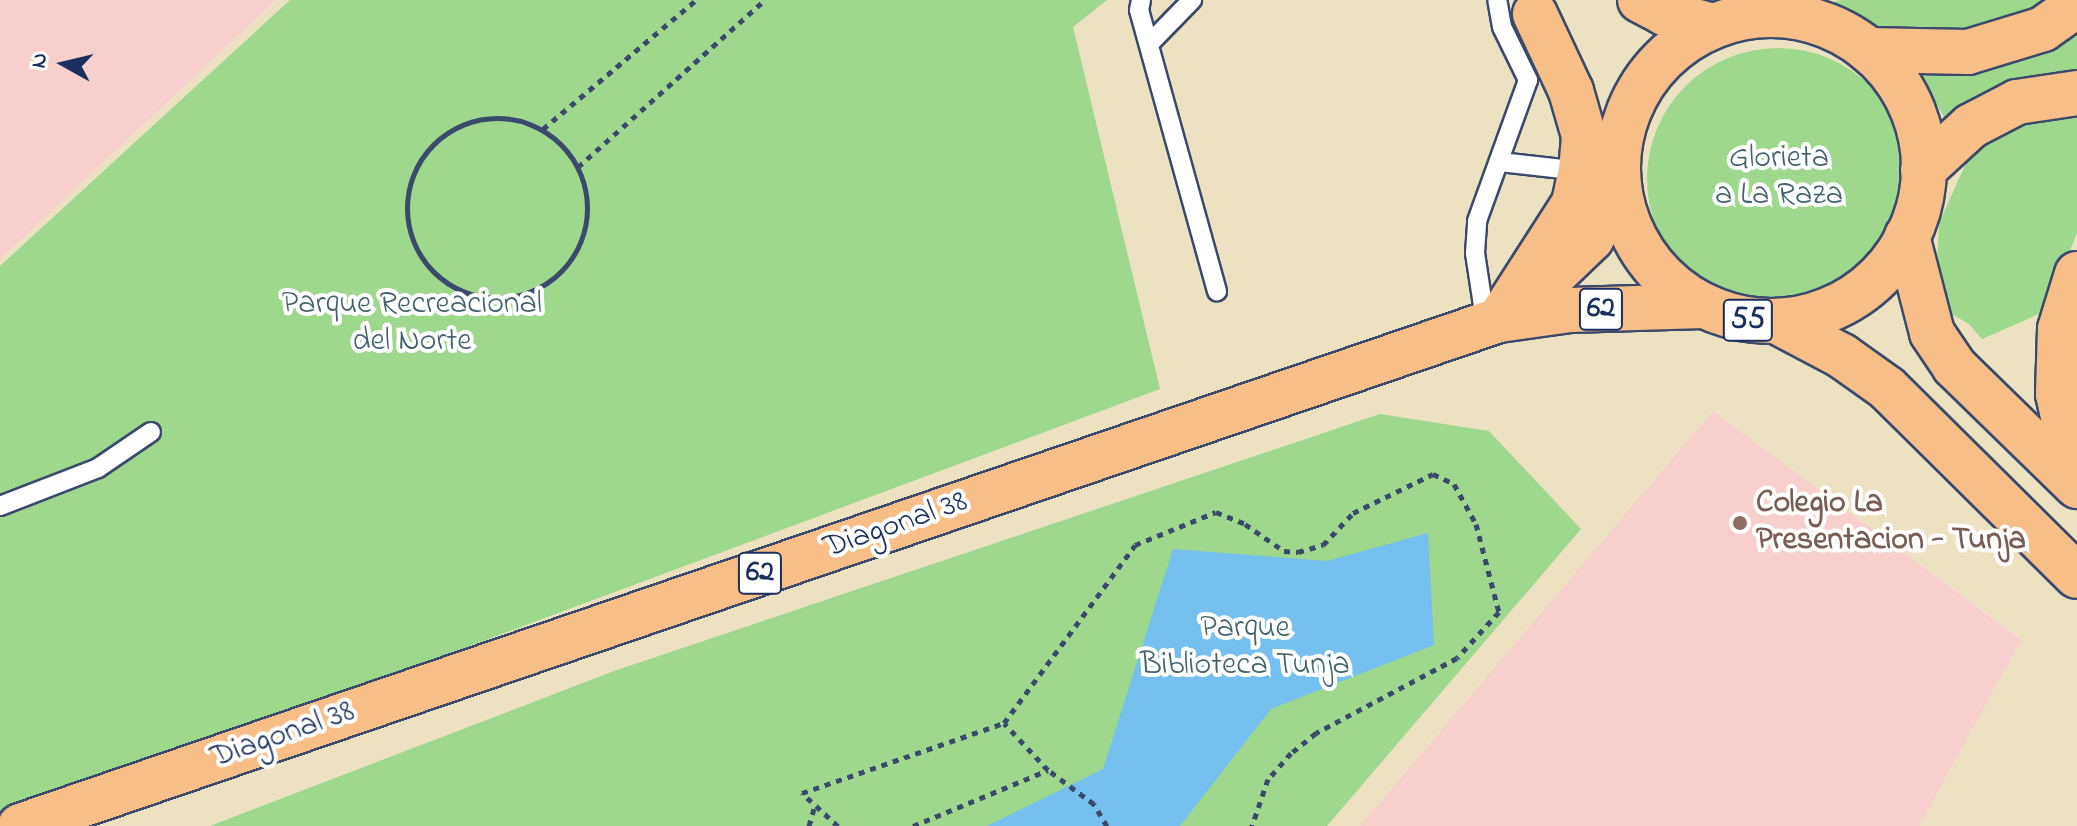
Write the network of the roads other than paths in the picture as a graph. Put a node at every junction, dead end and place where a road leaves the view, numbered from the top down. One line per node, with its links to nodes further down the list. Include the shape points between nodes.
1 (1141, 0): 7 (lane, via 1139,10)
2 (1192, 0): 7 (lane)
3 (1640, 0): 6 (main road, via 1664,13)
4 (1517, 5): 9 (main road); 11 (main road)
5 (2077, 5): 8 (main road, 55, via 2043,29 1968,52)
6 (1719, 15): 8 (main road, 55, via 1814,21); 11 (main road, 55, via 1654,70 1639,91)
7 (1151, 42): 17 (lane)
8 (1868, 50): 13 (main road, 55, via 1909,103)
9 (1546, 78): 12 (lane); 14 (main road, via 1584,136)
10 (2077, 93): 13 (main road, via 2017,102 1971,126)
11 (1621, 138): 14 (main road, 55)
12 (1500, 162): 14 (lane); 20 (lane, via 1477,221 1475,253)
13 (1923, 170): 15 (main road, 55)
14 (1600, 178): 18 (main road, 55, via 1652,265); 20 (main road, Diagonal 38 / 62, via 1592,238 1549,282)
15 (1907, 236): 19 (main road, 55, via 1880,275 1843,303); 23 (main road, via 1932,333 1954,366)
16 (2077, 274): 22 (main road, via 2060,329 2058,394)
17 (1217, 291)
18 (1704, 306): 19 (main road, 55, via 1751,320); 20 (main road, Diagonal 38 / 62, via 1570,310)
19 (1776, 321): 25 (main road, via 1887,388)
20 (1493, 322): 26 (main road, Diagonal 38 / 62)
21 (151, 432): 24 (lane, via 98,468)
22 (2077, 480)
23 (2077, 486)
24 (0, 506)
25 (2077, 576)
26 (20, 826)

